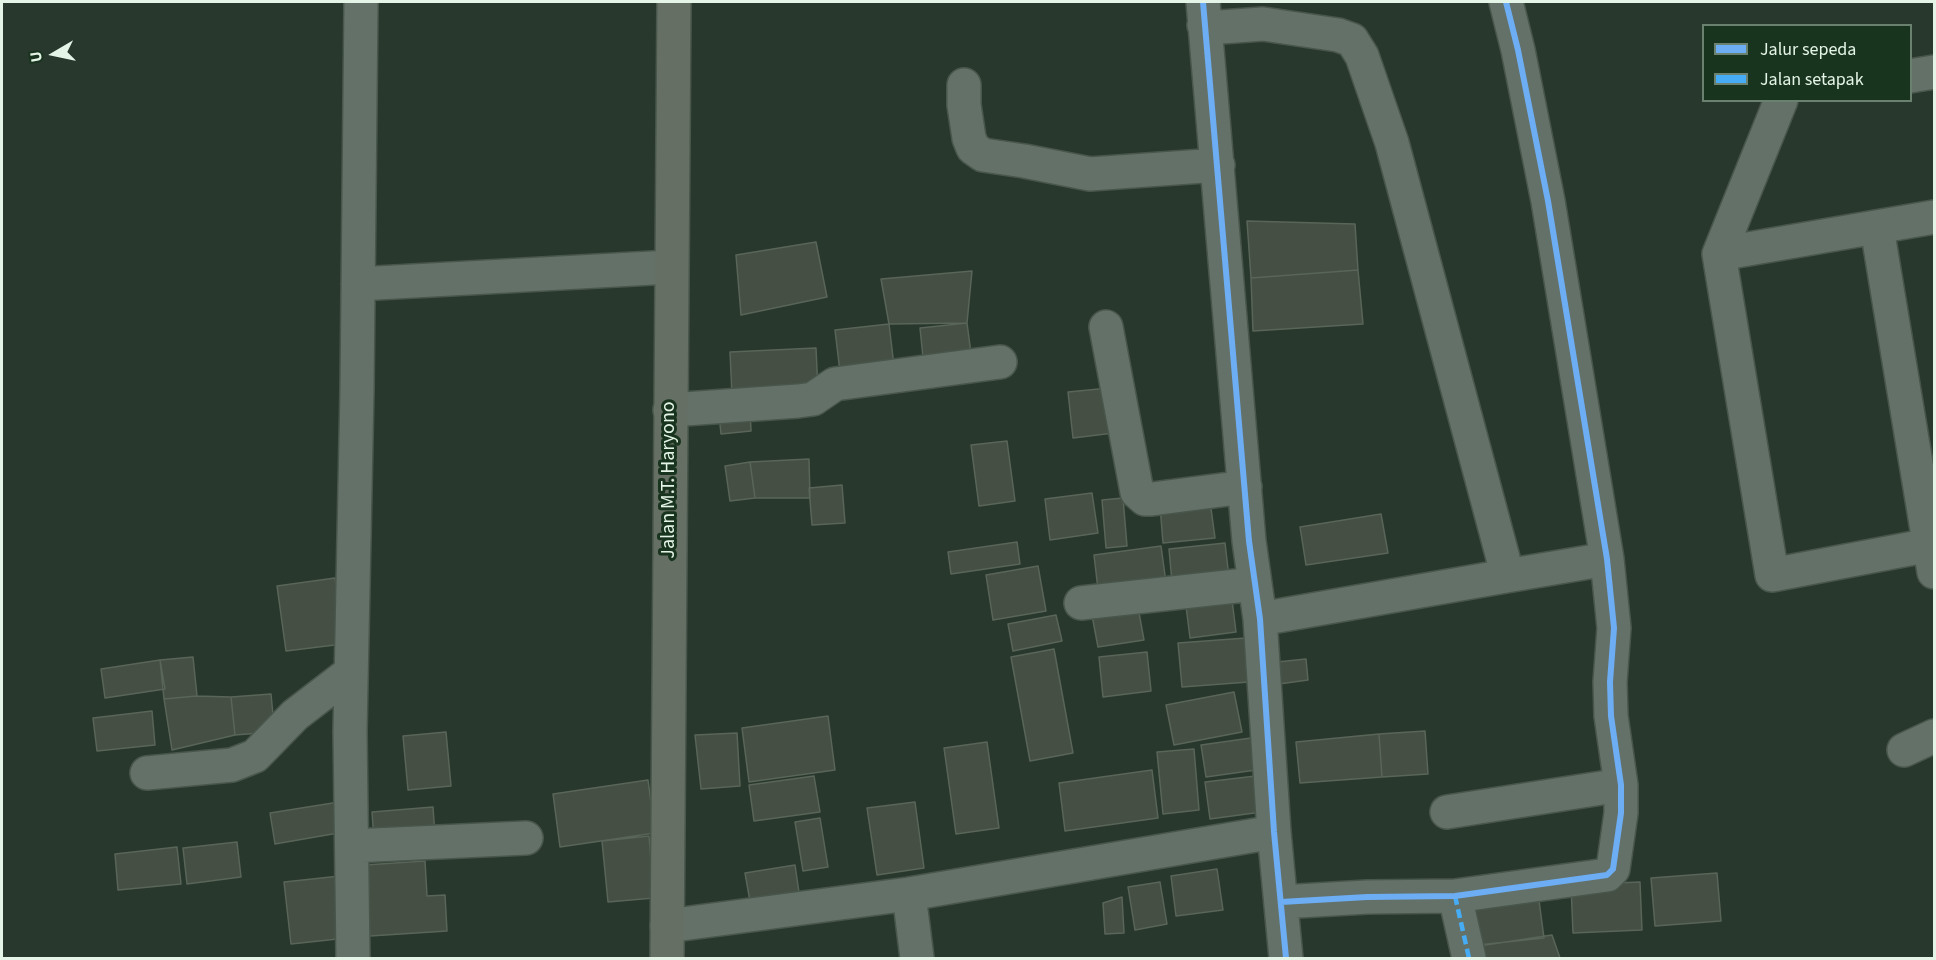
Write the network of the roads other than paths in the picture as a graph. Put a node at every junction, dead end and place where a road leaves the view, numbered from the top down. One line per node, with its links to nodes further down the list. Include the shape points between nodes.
1 (361, 2): 14 (street)
2 (674, 2): 13 (main road, Jalan M.T. Haryono)
3 (1506, 2): 20 (street, via 1548,201)
4 (1204, 13): 9 (street); 21 (street, via 1221,27 1263,24 1338,35 1352,40 1362,56 1408,199)
5 (1935, 72): 6 (street)
6 (1912, 76)
7 (964, 85): 9 (street, via 969,138 973,148 983,155 1090,174)
8 (1780, 102): 12 (street)
9 (1218, 165): 18 (street)
10 (1935, 217): 11 (street)
11 (1877, 228): 12 (street); 19 (street)
12 (1719, 254): 19 (street, via 1772,575)
13 (671, 267): 14 (street); 17 (main road, Jalan M.T. Haryono)
14 (358, 284): 25 (street)
15 (1106, 327): 18 (street, via 1137,492 1152,499)
16 (1000, 362): 17 (street, via 844,382 813,399)
17 (670, 410): 37 (main road, Jalan M.T. Haryono)
18 (1245, 487): 22 (street)
19 (1932, 558)
20 (1607, 560): 21 (street); 29 (street, via 1614,628 1611,716)
21 (1506, 576): 24 (street)
22 (1255, 584): 23 (street); 24 (street)
23 (1081, 603)
24 (1260, 619): 31 (street)
25 (351, 672): 28 (street, via 295,715 255,756 232,765); 33 (street)
26 (1935, 736): 27 (street)
27 (1904, 750)
28 (147, 773)
29 (1621, 785): 30 (street); 35 (street, via 1613,869 1607,875)
30 (1447, 812)
31 (1274, 832): 34 (street); 36 (street)
32 (526, 838): 33 (street)
33 (351, 846): 38 (street)
34 (909, 894): 37 (street); 40 (street)
35 (1455, 897): 36 (street); 42 (street)
36 (1281, 902): 41 (street)
37 (667, 926): 39 (main road, Jalan M.T. Haryono)
38 (353, 958)
39 (667, 958)
40 (917, 958)
41 (1286, 958)
42 (1468, 958)

